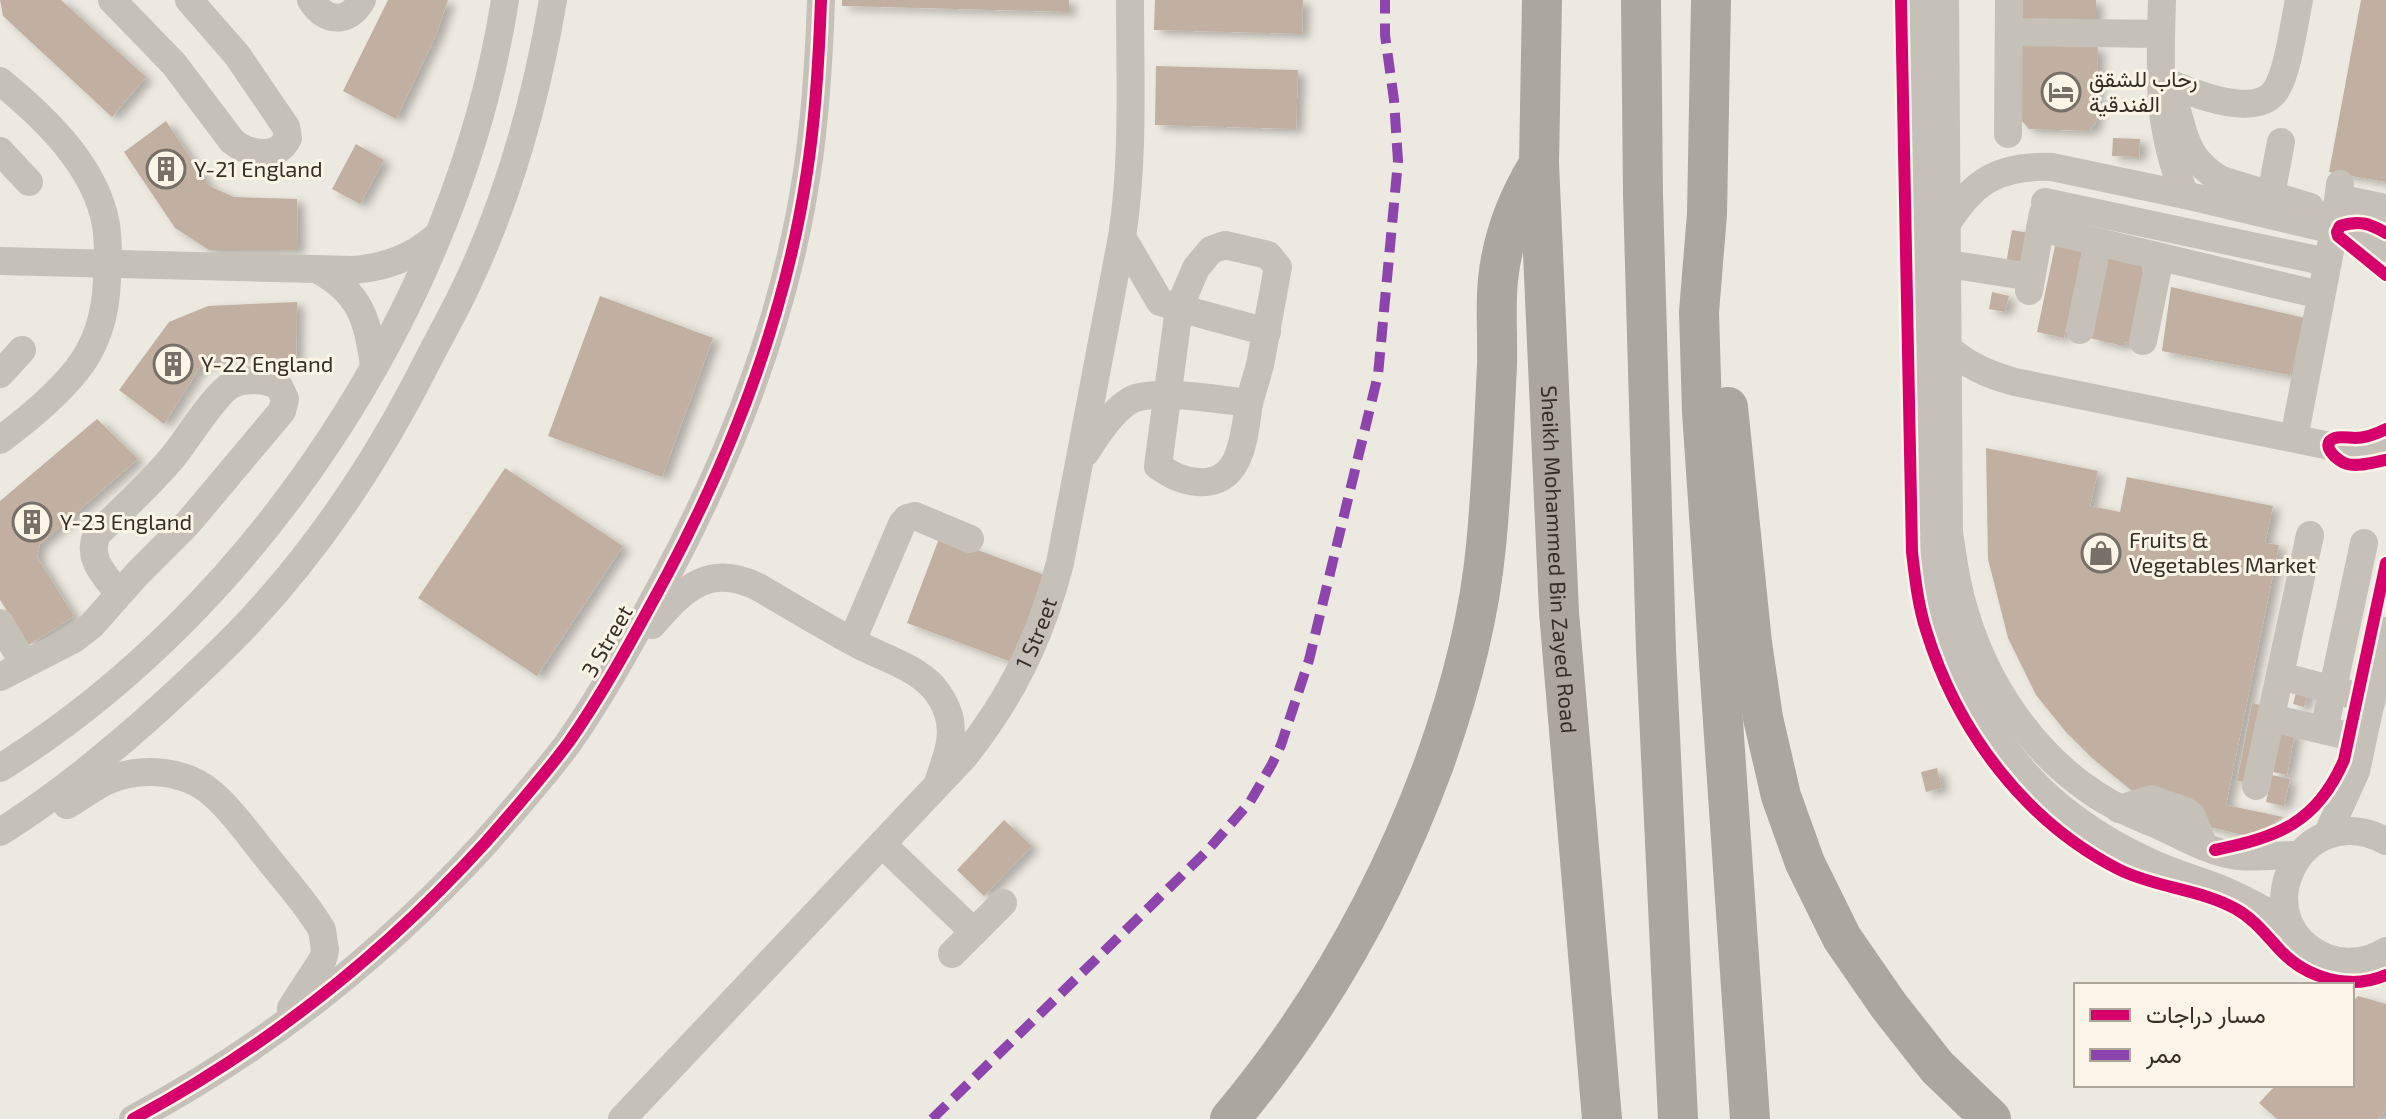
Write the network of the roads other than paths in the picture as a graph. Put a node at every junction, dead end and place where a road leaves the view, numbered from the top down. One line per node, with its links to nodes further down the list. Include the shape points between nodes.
1 (112, 0): 2 (street, via 174,64 232,141 254,152 282,148 288,138 286,127 237,55)
2 (189, 0)
3 (311, 0): 4 (street, via 325,15 338,18 352,13)
4 (362, 0)
5 (505, 0): 33 (street, via 480,111)
6 (553, 0): 76 (street, via 523,132 471,277 356,487 287,578 210,662 96,764)
7 (821, 0): 65 (street, 3 Street, via 807,176 765,351 713,482)
8 (1130, 0): 34 (street, 1 Street, via 1131,117)
9 (1542, 0): 24 (highway, Sheikh Mohammed Bin Zayed Road)
10 (1641, 0): 89 (highway, via 1656,650)
11 (1711, 0): 31 (highway)
12 (1921, 0): 83 (street, via 1921,256 1931,543 1936,592 1952,651 1966,685 2015,761 2074,818 2145,861 2226,891)
13 (1945, 0): 32 (street)
14 (2009, 0): 17 (street)
15 (2162, 0): 18 (street)
16 (2299, 0): 19 (street, via 2281,81 2261,102 2208,98)
17 (2009, 32): 18 (street); 21 (street)
18 (2161, 34): 19 (street)
19 (2160, 79): 26 (street, via 2167,145); 27 (street, via 2196,162 2221,180)
20 (0, 81): 40 (street, via 46,122 94,187 106,224)
21 (2008, 134)
22 (2281, 142): 27 (street)
23 (0, 151): 25 (street)
24 (1539, 163): 90 (highway, Sheikh Mohammed Bin Zayed Road, via 1559,612); 93 (highway, via 1515,208 1501,256 1486,550 1469,649 1445,732 1399,850 1348,951 1320,1000)
25 (29, 182)
26 (2185, 195): 29 (street); 32 (street, via 2029,166 1982,182)
27 (2271, 195): 29 (street, via 2323,214)
28 (2044, 206): 35 (street); 39 (street); 41 (street, via 2030,284)
29 (2337, 206): 30 (street, via 2352,201); 36 (street, via 2354,235); 39 (street)
30 (2386, 208)
31 (1707, 214): 88 (highway, via 1699,312 1702,412); 94 (highway, via 1752,643 1781,796 1805,863 1842,938 1937,1067)
32 (1946, 225): 48 (street)
33 (437, 236): 42 (street, via 413,254 385,265); 50 (street)
34 (1122, 237): 44 (street, via 1160,302); 57 (street, 1 Street)
35 (2098, 242): 37 (street); 45 (street)
36 (2386, 248)
37 (2160, 257): 43 (street); 47 (street)
38 (0, 261): 40 (street)
39 (2327, 262): 43 (street)
40 (108, 264): 42 (street); 55 (street, via 104,309 89,351 57,391)
41 (1961, 266)
42 (318, 270): 50 (street, via 343,285 358,305)
43 (2320, 295): 54 (street)
44 (1179, 308): 46 (street); 46 (street, via 1196,268 1211,250 1225,245 1268,255 1278,267); 52 (street)
45 (2080, 330)
46 (1267, 332): 53 (street)
47 (2143, 341)
48 (1946, 347): 54 (street, via 1966,363 2015,382); 81 (street, via 1949,532 1955,574 1980,656 2009,707 2046,753 2090,792 2119,809 2237,856)
49 (22, 350): 51 (street)
50 (374, 366): 73 (street, via 286,500 218,583 99,696)
51 (0, 374)
52 (1168, 394): 53 (street); 53 (street, via 1158,466 1185,481 1210,483 1228,473 1239,456); 57 (street, via 1132,399 1096,435)
53 (1249, 403)
54 (2294, 438): 56 (street, via 2345,449)
55 (0, 440)
56 (2386, 448)
57 (1080, 463): 74 (street, 1 Street, via 1051,599 1024,667 986,729)
58 (2310, 535): 67 (street)
59 (970, 539): 64 (street, via 915,516 907,518)
60 (2364, 543): 68 (street)
61 (119, 594): 61 (street, via 95,561 97,534 171,458 222,392 242,382 279,386 285,399 282,411 188,523); 66 (street, via 74,639)
62 (0, 623): 66 (street)
63 (2386, 631): 69 (street)
64 (852, 641): 65 (street, via 748,582 722,577 685,590); 74 (street, via 919,675 942,699 951,732)
65 (620, 661): 87 (street, 3 Street, via 567,744 467,862 374,953)
66 (12, 670)
67 (2280, 676): 68 (street); 70 (street)
68 (2333, 689): 69 (street); 71 (street)
69 (2372, 700): 72 (street)
70 (2271, 718): 71 (street); 75 (street)
71 (2324, 730): 72 (street)
72 (2363, 739): 77 (street, via 2356,771)
73 (0, 768)
74 (938, 784): 80 (street, 1 Street)
75 (2256, 786)
76 (0, 832)
77 (2327, 835): 78 (street, via 2366,833); 81 (street)
78 (2386, 841)
79 (0, 843): 87 (street, via 109,780 129,774 172,774 212,792 317,921 325,940 319,968)
80 (882, 844): 84 (street); 92 (street, 1 Street)
81 (2299, 855): 83 (street, via 2284,890)
82 (1003, 903): 84 (street)
83 (2291, 927): 85 (street, via 2315,952 2331,959 2366,960)
84 (974, 932): 86 (street)
85 (2386, 951)
86 (952, 954)
87 (275, 1031): 91 (street, 3 Street)
88 (1750, 1111)
89 (1677, 1113)
90 (1601, 1115)
91 (133, 1119)
92 (622, 1119)
93 (1230, 1119)
94 (1991, 1119)

